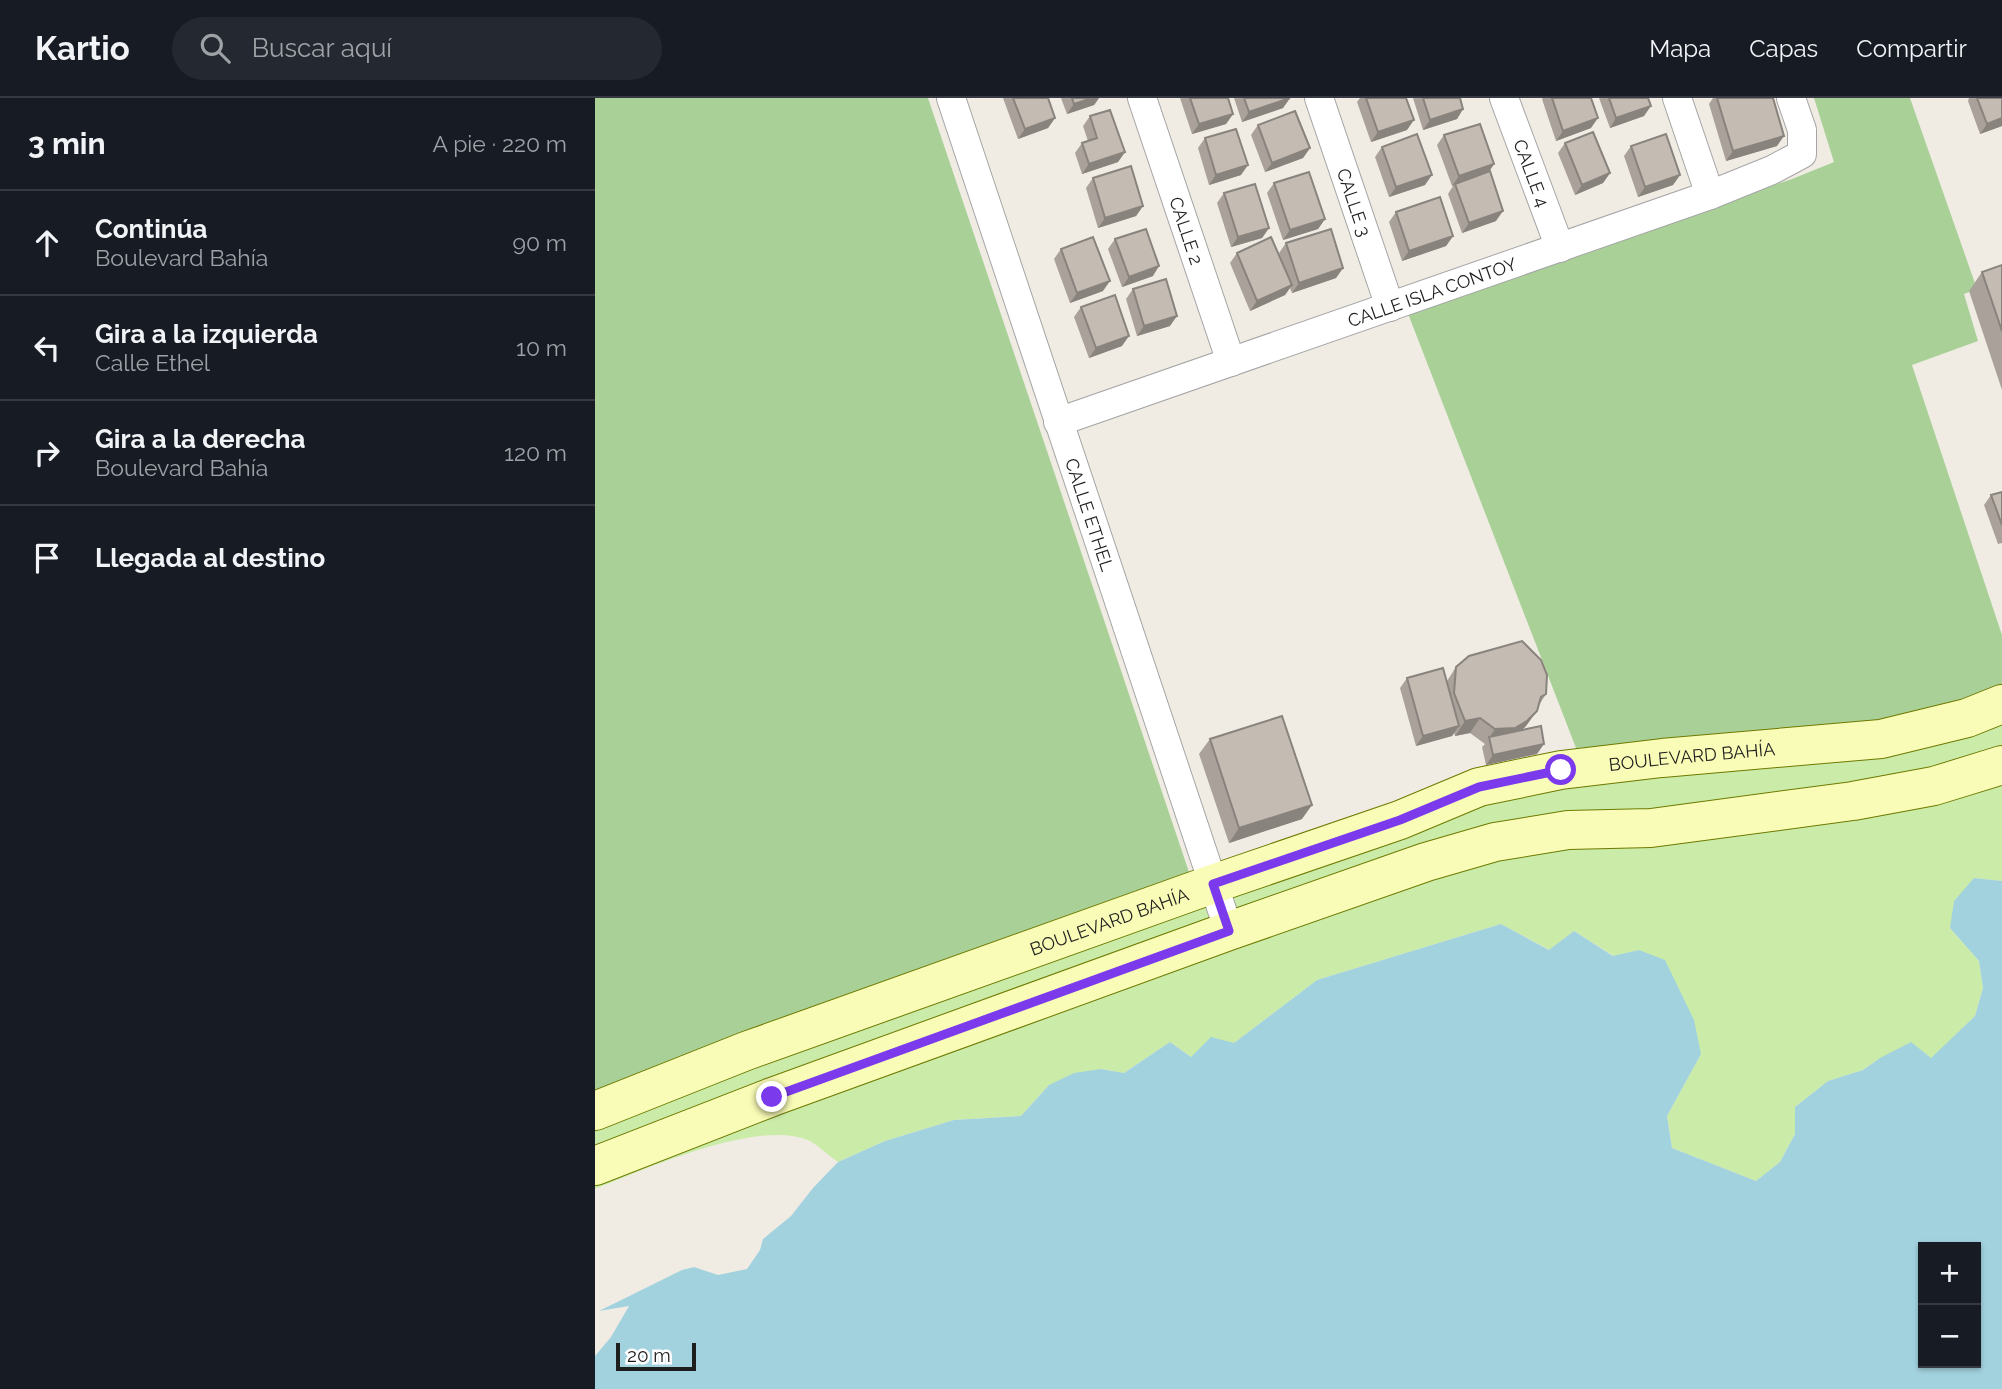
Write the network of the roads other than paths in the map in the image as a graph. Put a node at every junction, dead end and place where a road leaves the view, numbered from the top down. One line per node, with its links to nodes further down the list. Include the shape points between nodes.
1 (951, 98): 11 (street, CALLE ETHEL)
2 (1142, 98): 10 (street, CALLE 2)
3 (1319, 98): 9 (street, CALLE 3)
4 (1504, 98): 8 (street, CALLE 4)
5 (1677, 98): 7 (street)
6 (1791, 98): 7 (street, CALLE ISLA CONTOY, via 1802,130 1802,154)
7 (1710, 195): 8 (street, CALLE ISLA CONTOY)
8 (1560, 248): 9 (street, CALLE ISLA CONTOY)
9 (1390, 307): 10 (street, CALLE ISLA CONTOY)
10 (1231, 362): 11 (street, CALLE ISLA CONTOY)
11 (1058, 422): 14 (street, CALLE ETHEL)
12 (2002, 704): 14 (main road, BOULEVARD BAHÍA, via 1967,718 1881,739 1574,768 1479,787 1400,820)
13 (2002, 765): 15 (main road, via 1934,786 1853,802 1651,828 1568,830 1495,842)
14 (1213, 884): 15 (street, CALLE ETHEL); 16 (main road, BOULEVARD BAHÍA, via 746,1051)
15 (1229, 931): 17 (main road)
16 (595, 1111)
17 (595, 1166)

